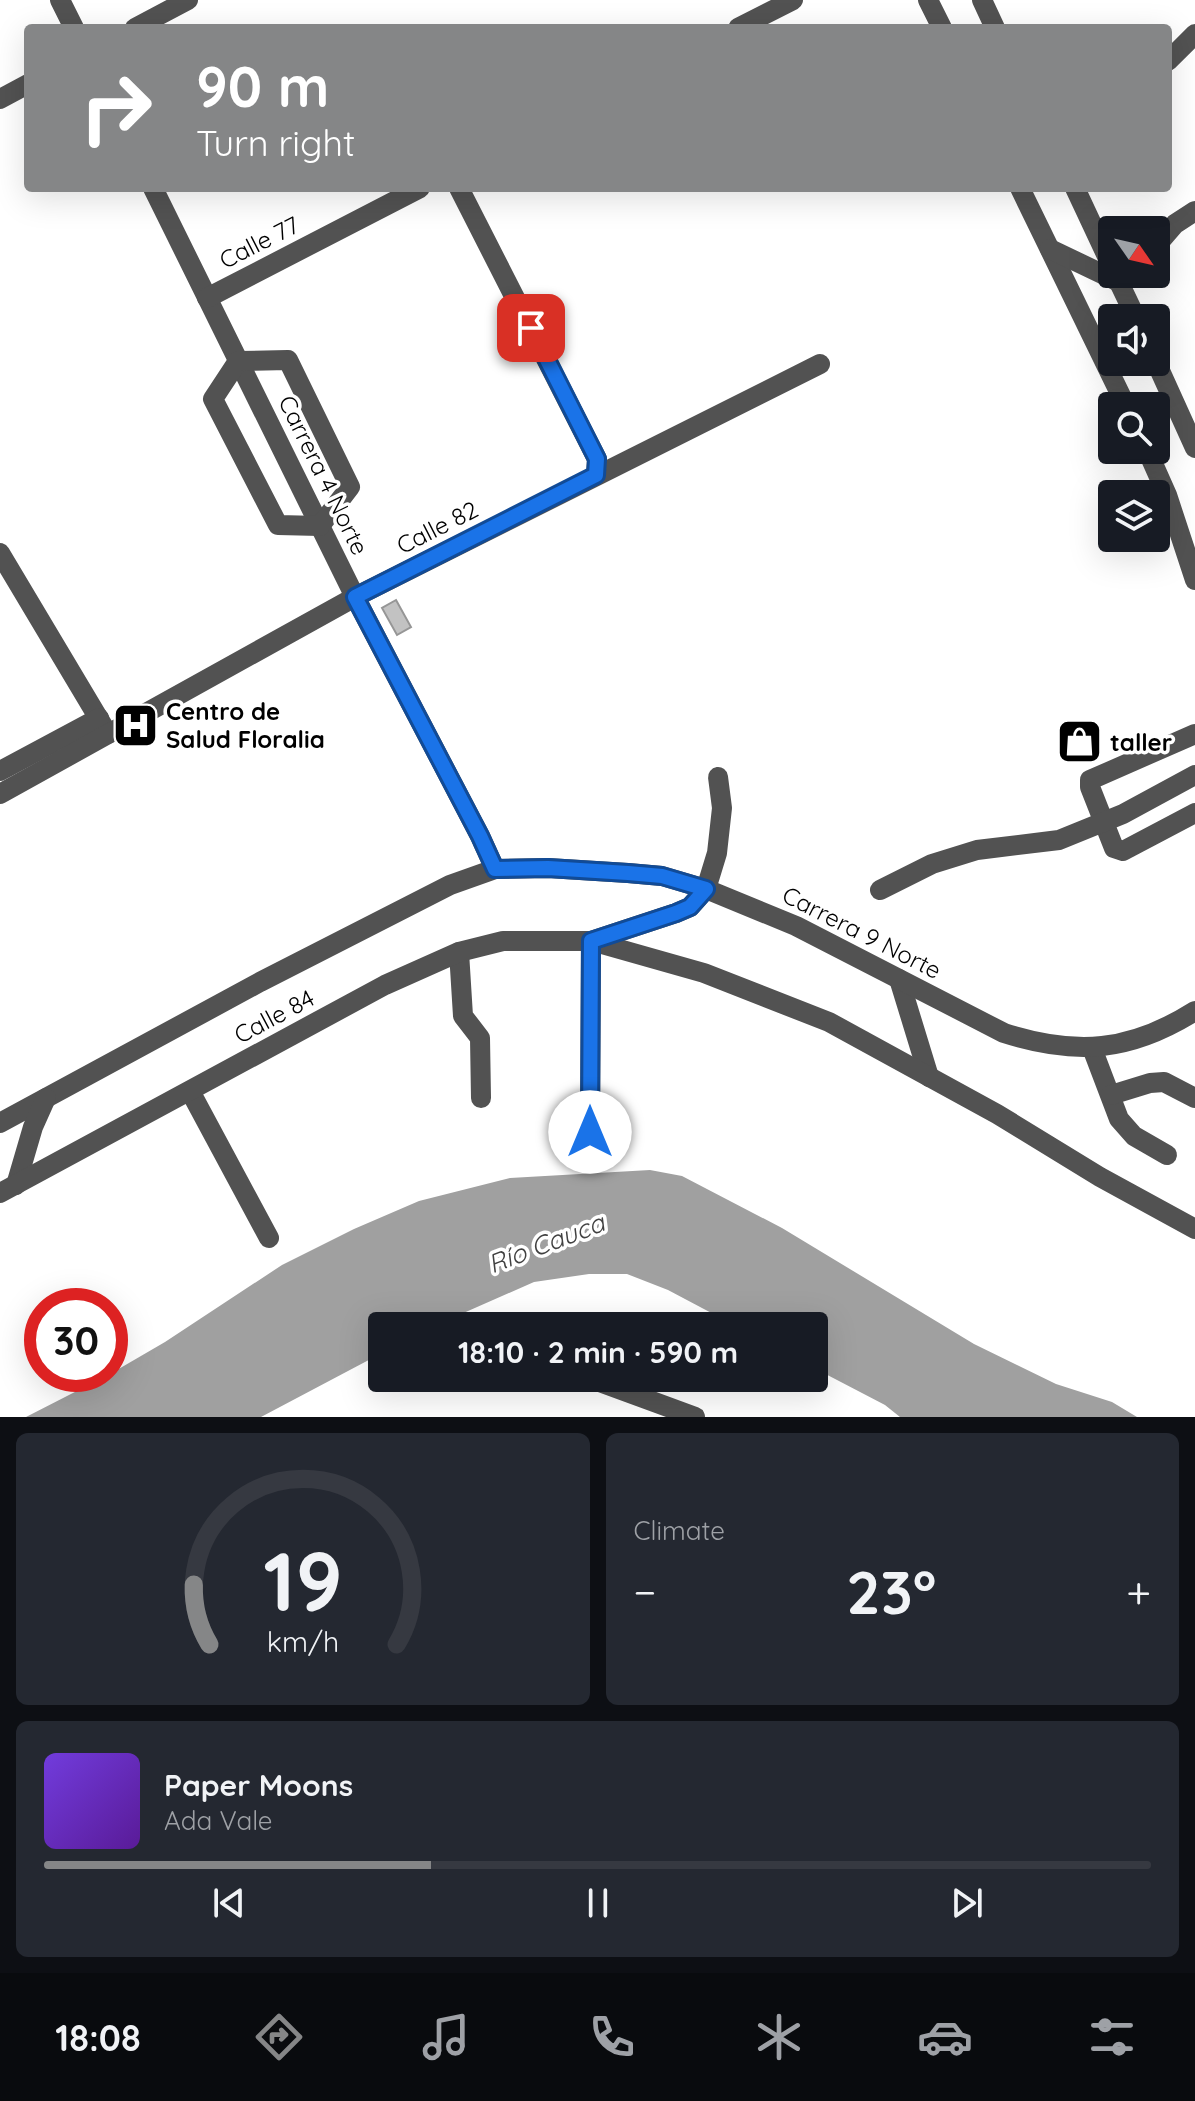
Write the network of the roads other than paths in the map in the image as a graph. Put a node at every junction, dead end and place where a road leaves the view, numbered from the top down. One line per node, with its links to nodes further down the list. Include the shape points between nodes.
1 (60, 0): 6 (street)
2 (188, 0): 7 (street)
3 (793, 0): 8 (street)
4 (928, 0): 9 (street)
5 (982, 0): 10 (street)
6 (72, 24)
7 (143, 24)
8 (746, 24)
9 (940, 24)
10 (993, 24)
11 (1195, 34): 12 (street)
12 (1172, 57)
13 (24, 86): 14 (street)
14 (0, 99)
15 (155, 192): 25 (street, Carrera 4 Norte)
16 (412, 192): 25 (street, Calle 77)
17 (467, 192): 33 (street, via 597,459)
18 (1022, 192): 23 (street)
19 (1077, 192): 22 (street)
20 (1195, 211): 21 (street)
21 (1170, 230)
22 (1098, 233)
23 (1050, 249): 24 (street); 29 (street)
24 (1098, 266)
25 (207, 298): 26 (street, Carrera 4 Norte)
26 (238, 361): 34 (street, Carrera 4 Norte); 34 (street, via 213,399 278,525); 34 (street, via 288,360 350,487)
27 (820, 364): 33 (street, Calle 82)
28 (1164, 376): 30 (street)
29 (1119, 392)
30 (1190, 423): 31 (street)
31 (1195, 448)
32 (1153, 464): 36 (street)
33 (596, 475): 37 (street, Calle 82)
34 (320, 526): 37 (street, Carrera 4 Norte)
35 (0, 553): 38 (street)
36 (1195, 580)
37 (355, 597): 38 (street, Calle 82); 46 (street, Carrera 4 Norte)
38 (104, 726): 40 (street); 43 (street, Calle 82)
39 (1195, 734): 45 (street, via 1090,780)
40 (0, 771)
41 (1195, 775): 45 (street)
42 (718, 777): 47 (street, via 722,808)
43 (0, 794)
44 (1195, 813): 45 (street, via 1123,851 1114,848)
45 (1103, 822): 48 (street, via 1059,840 977,850 932,864)
46 (495, 869): 47 (street, Carrera 9 Norte, via 662,876); 57 (street, Calle 84, via 450,885)
47 (706, 889): 49 (street, via 690,907); 51 (street, Carrera 9 Norte, via 796,926)
48 (880, 890)
49 (591, 941): 50 (street, Calle 84, via 503,941); 54 (street, via 704,973 829,1022); 61 (street)
50 (459, 952): 55 (street, Calle 84, via 385,985); 58 (street, via 463,1016 480,1038)
51 (899, 979): 53 (street, Carrera 9 Norte, via 1004,1033 1037,1043); 54 (street)
52 (1195, 1011): 53 (street, Carrera 9 Norte, via 1148,1036)
53 (1092, 1048): 56 (street)
54 (929, 1077): 64 (street)
55 (190, 1091): 63 (street, Calle 84); 65 (street)
56 (1111, 1095): 59 (street, via 1164,1082); 62 (street, via 1119,1119 1134,1136)
57 (46, 1098): 60 (street, Calle 84); 63 (street)
58 (481, 1098)
59 (1195, 1098)
60 (0, 1123)
61 (590, 1132)
62 (1167, 1155)
63 (8, 1189)
64 (1195, 1229)
65 (269, 1238)
66 (627, 1392): 67 (street)
67 (695, 1417)

